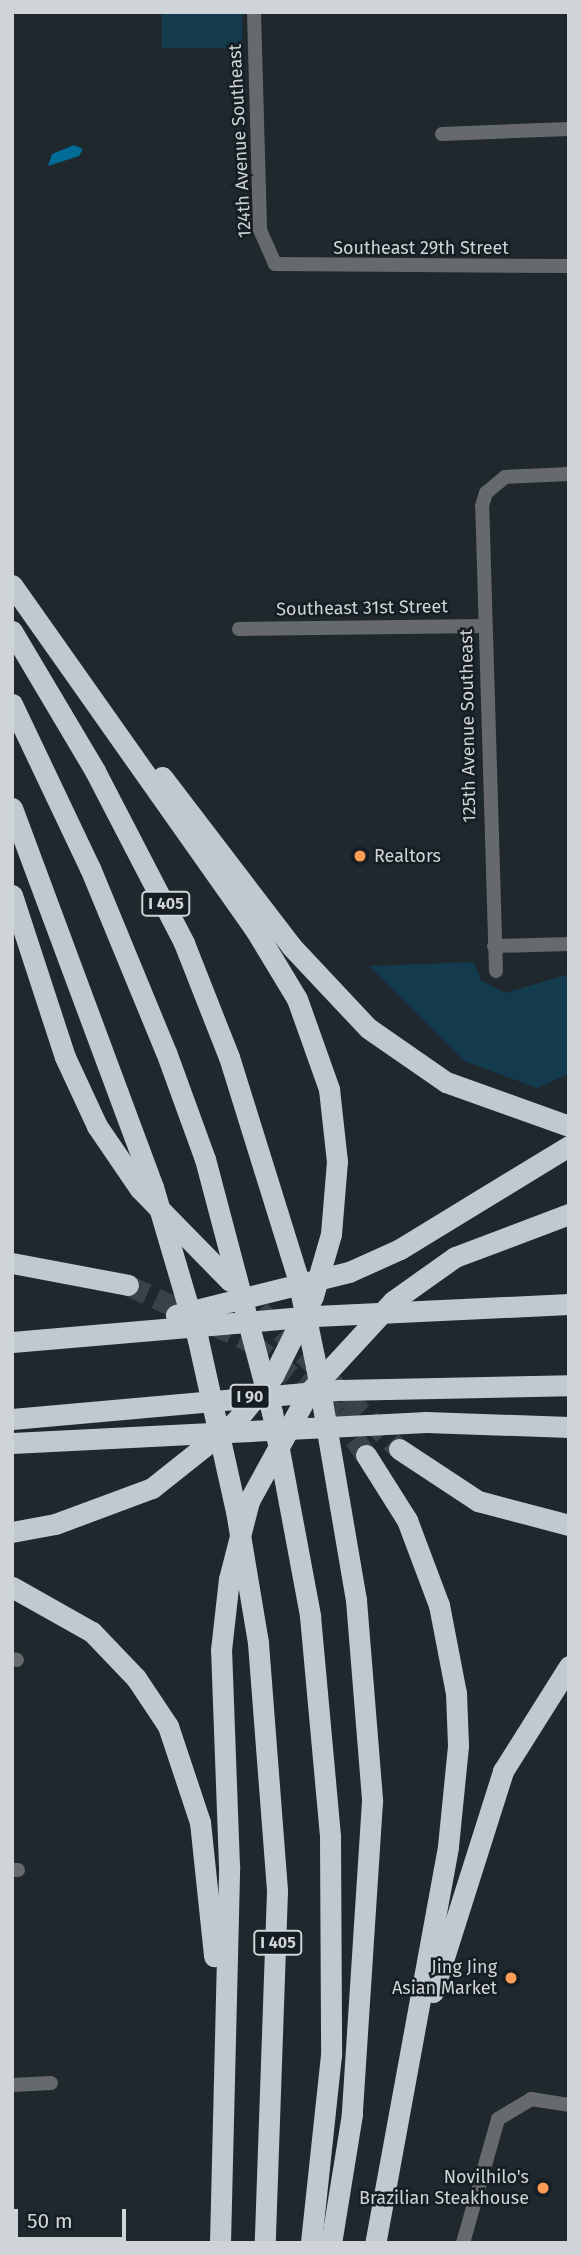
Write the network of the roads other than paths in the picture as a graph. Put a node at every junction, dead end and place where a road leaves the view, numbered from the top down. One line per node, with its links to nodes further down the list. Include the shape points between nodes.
1 (254, 12): 4 (street, 124th Avenue Southeast, via 261,230)
2 (569, 129): 3 (street)
3 (442, 134)
4 (275, 264): 5 (street, Southeast 29th Street)
5 (569, 266)
6 (569, 474): 9 (street, 125th Avenue Southeast, via 494,483 482,506)
7 (12, 585): 8 (highway)
8 (33, 613): 18 (highway, via 326,987 404,1056 446,1082); 34 (highway, via 256,931 303,1011 329,1089 337,1192 313,1296 273,1376 235,1422 170,1476 92,1512)
9 (485, 626): 10 (street, Southeast 31st Street); 16 (street, 125th Avenue Southeast)
10 (239, 629)
11 (12, 631): 45 (highway, I 405, via 96,771 178,931 229,1057 310,1340 356,1600 368,1705 370,1846 352,2114)
12 (12, 704): 44 (highway, via 90,868 205,1159 249,1314 293,1520 316,1676 334,1946 327,2110)
13 (12, 808): 43 (highway, I 405, via 117,1087 198,1340 258,1643 278,1904)
14 (12, 895): 22 (highway, via 65,1057 97,1126 140,1189)
15 (569, 944): 16 (street)
16 (494, 946): 17 (street, 125th Avenue Southeast)
17 (496, 971)
18 (569, 1126)
19 (569, 1146): 25 (highway, via 400,1249 349,1272)
20 (569, 1214): 37 (highway, via 485,1241 425,1274 341,1351 292,1416 257,1483 234,1553 221,1650 229,1866)
21 (12, 1263): 23 (highway)
22 (230, 1281)
23 (128, 1285)
24 (569, 1304): 25 (highway, via 315,1315)
25 (72, 1336): 26 (highway)
26 (12, 1342)
27 (569, 1385): 28 (highway, I 90, via 339,1390)
28 (12, 1419)
29 (569, 1427): 30 (highway, via 426,1422)
30 (12, 1443)
31 (399, 1449): 33 (highway, via 478,1501)
32 (366, 1455): 40 (highway, via 407,1520 429,1572 456,1693 454,1798)
33 (569, 1525)
34 (12, 1532)
35 (12, 1587): 37 (highway, via 92,1632 117,1656 181,1752 200,1822)
36 (569, 1666): 40 (highway, via 503,1772)
37 (222, 2033): 42 (highway)
38 (51, 2084): 39 (street)
39 (12, 2085)
40 (404, 2088): 46 (highway)
41 (569, 2105): 47 (street, via 531,2099 498,2119)
42 (220, 2243)
43 (265, 2243)
44 (311, 2243)
45 (331, 2243)
46 (375, 2243)
47 (463, 2243)

